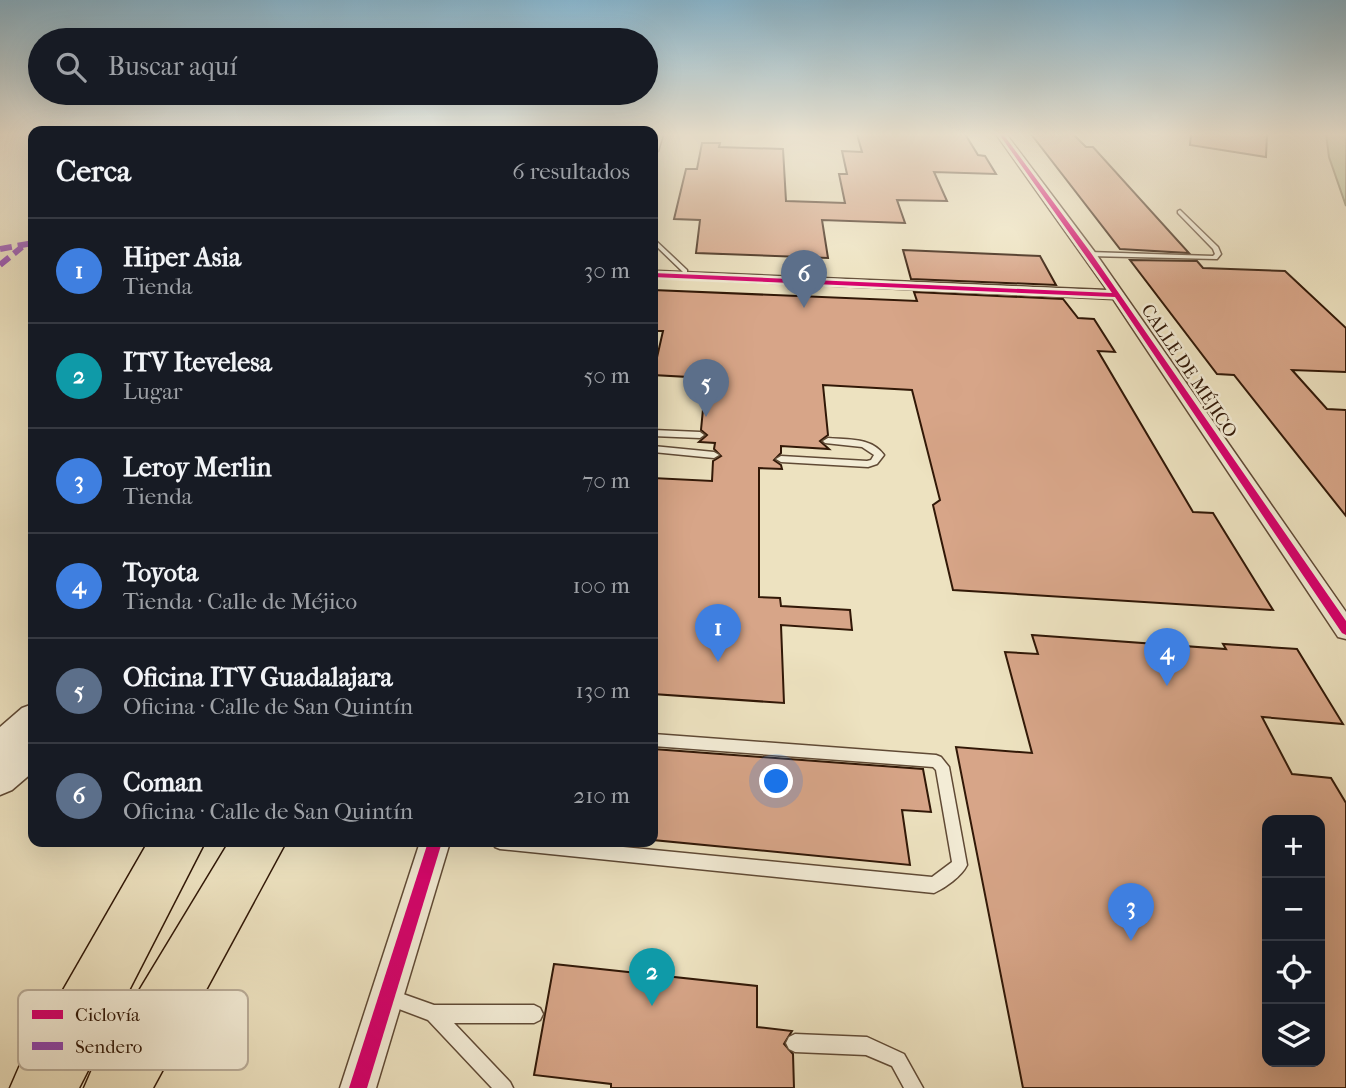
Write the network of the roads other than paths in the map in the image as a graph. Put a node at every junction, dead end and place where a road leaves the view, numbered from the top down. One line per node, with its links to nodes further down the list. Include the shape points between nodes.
1 (1038, 185): 4 (street, CALLE DE MÉJICO)
2 (1180, 212): 4 (lane, via 1216,248 1215,258)
3 (658, 245): 5 (lane)
4 (1089, 254): 9 (street, CALLE DE MÉJICO)
5 (685, 271): 6 (street); 8 (street, via 855,278)
6 (658, 275)
7 (658, 276): 8 (street, via 856,291)
8 (906, 286): 9 (street)
9 (1117, 295): 16 (street, CALLE DE MÉJICO)
10 (658, 433): 11 (lane)
11 (700, 435)
12 (828, 442): 15 (lane, via 868,445 879,455 868,464)
13 (658, 449): 14 (lane)
14 (714, 455)
15 (781, 459)
16 (1346, 630)
17 (28, 723): 19 (street)
18 (658, 740): 26 (lane, via 936,761 942,767 960,866 934,885)
19 (0, 748)
20 (28, 755): 21 (street)
21 (0, 779)
22 (175, 847): 27 (highway)
23 (234, 847): 28 (highway)
24 (256, 847): 29 (highway)
25 (433, 847): 30 (street)
26 (550, 847)
27 (97, 990)
28 (163, 990)
29 (172, 990)
30 (387, 996): 31 (lane); 39 (street)
31 (434, 1014): 32 (lane); 40 (lane)
32 (534, 1014)
33 (795, 1043): 41 (lane, via 867,1046 898,1060)
34 (53, 1070): 37 (highway)
35 (124, 1070): 38 (highway)
36 (126, 1070): 38 (highway)
37 (43, 1088)
38 (115, 1088)
39 (358, 1088)
40 (504, 1088)
41 (914, 1088)

